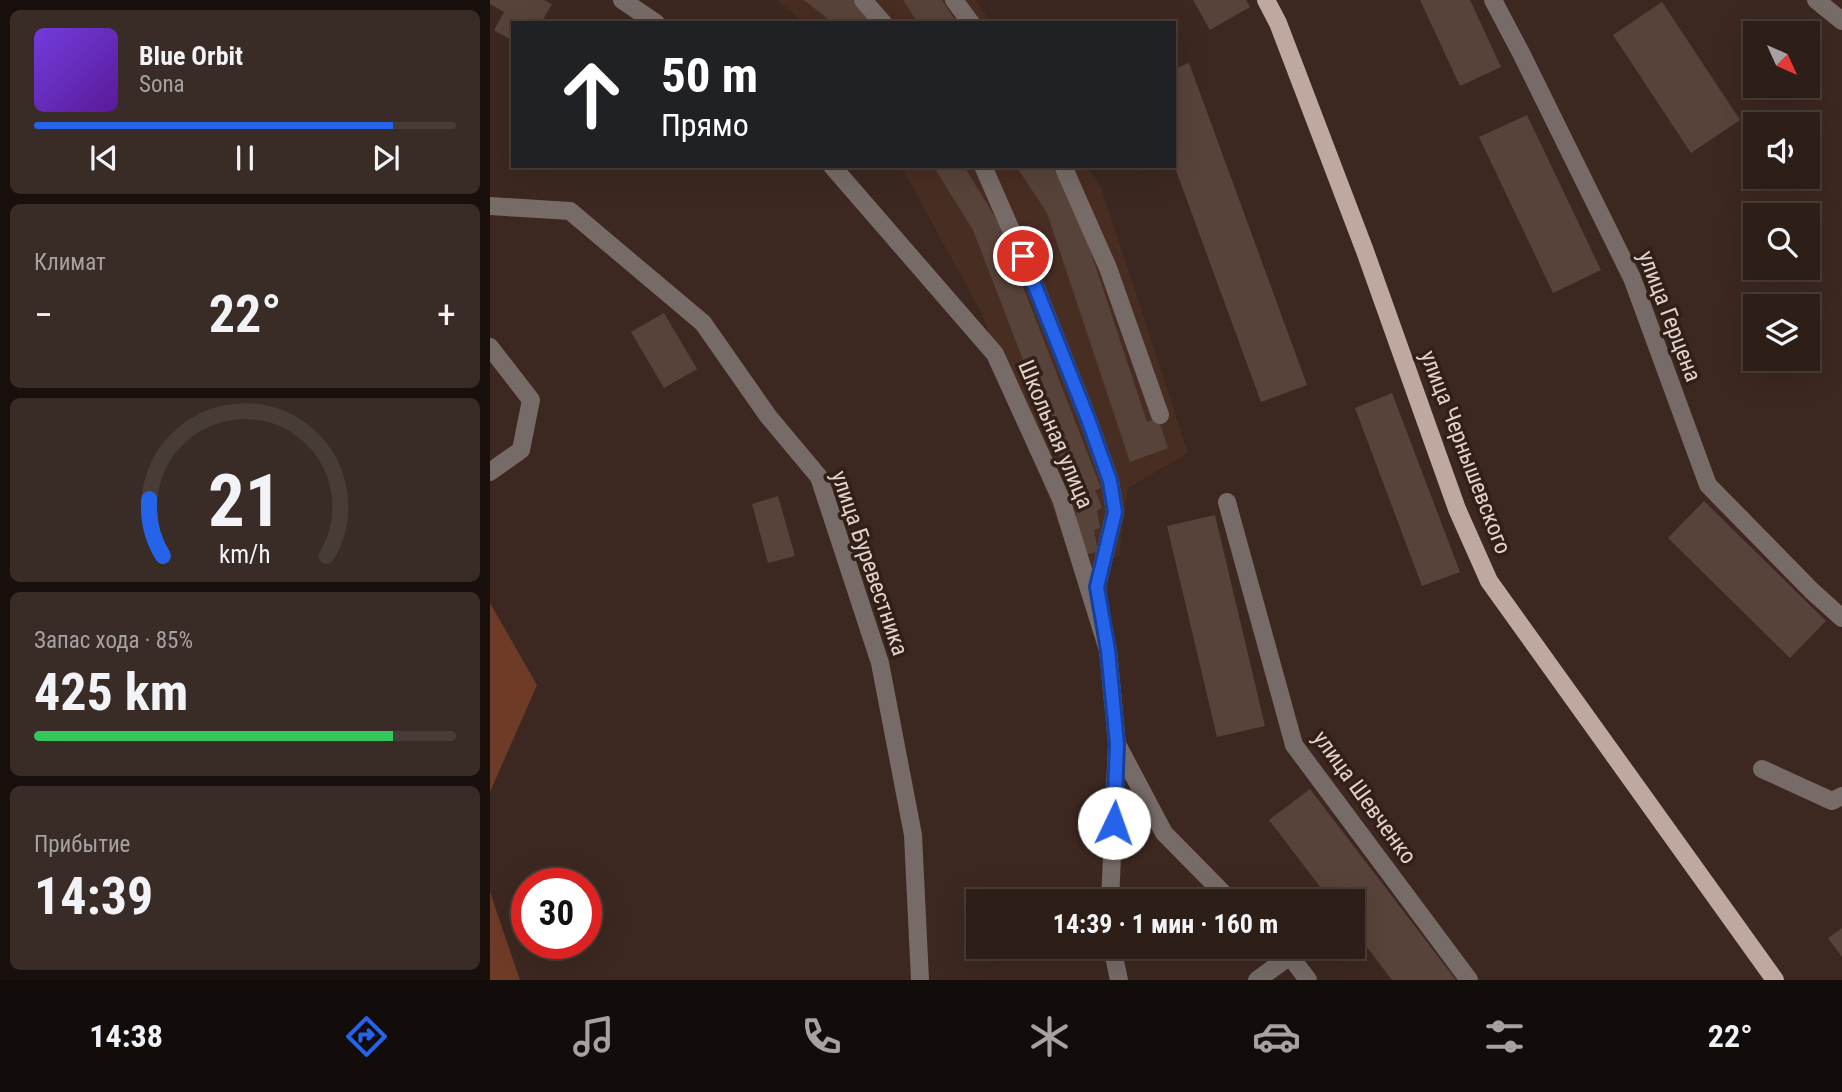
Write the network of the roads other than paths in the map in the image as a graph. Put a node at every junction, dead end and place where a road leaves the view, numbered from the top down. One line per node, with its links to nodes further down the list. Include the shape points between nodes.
1 (622, 0): 7 (street)
2 (863, 0): 8 (street)
3 (954, 0): 9 (street)
4 (1266, 0): 34 (main road, улица Чернышевского, via 1360,239 1457,509 1489,581)
5 (1493, 0): 19 (street, улица Герцена, via 1632,278 1708,485)
6 (1816, 0): 10 (street)
7 (653, 21)
8 (881, 21)
9 (970, 21)
10 (1842, 21)
11 (834, 168): 20 (street, Школьная улица, via 995,354 1061,499)
12 (984, 168): 20 (street, via 1032,278 1110,481 1115,512 1097,587)
13 (1064, 168): 16 (street, via 1108,268)
14 (490, 206): 29 (street, улица Буревестника, via 570,211 703,323 768,416 819,477 880,663 913,835)
15 (490, 347): 17 (street, via 531,400 521,450)
16 (1160, 415)
17 (490, 472)
18 (1227, 502): 33 (street, улица Шевченко, via 1294,746)
19 (1842, 618)
20 (1108, 650): 21 (street, Школьная улица)
21 (1117, 744): 24 (street, Школьная улица); 25 (street, via 1164,833)
22 (1762, 769): 23 (street, via 1832,801)
23 (1842, 796)
24 (1111, 889)
25 (1219, 889)
26 (1115, 959): 30 (street)
27 (1277, 959): 31 (street)
28 (1291, 959): 32 (street)
29 (920, 980)
30 (1119, 980)
31 (1257, 980)
32 (1308, 980)
33 (1469, 980)
34 (1775, 980)

